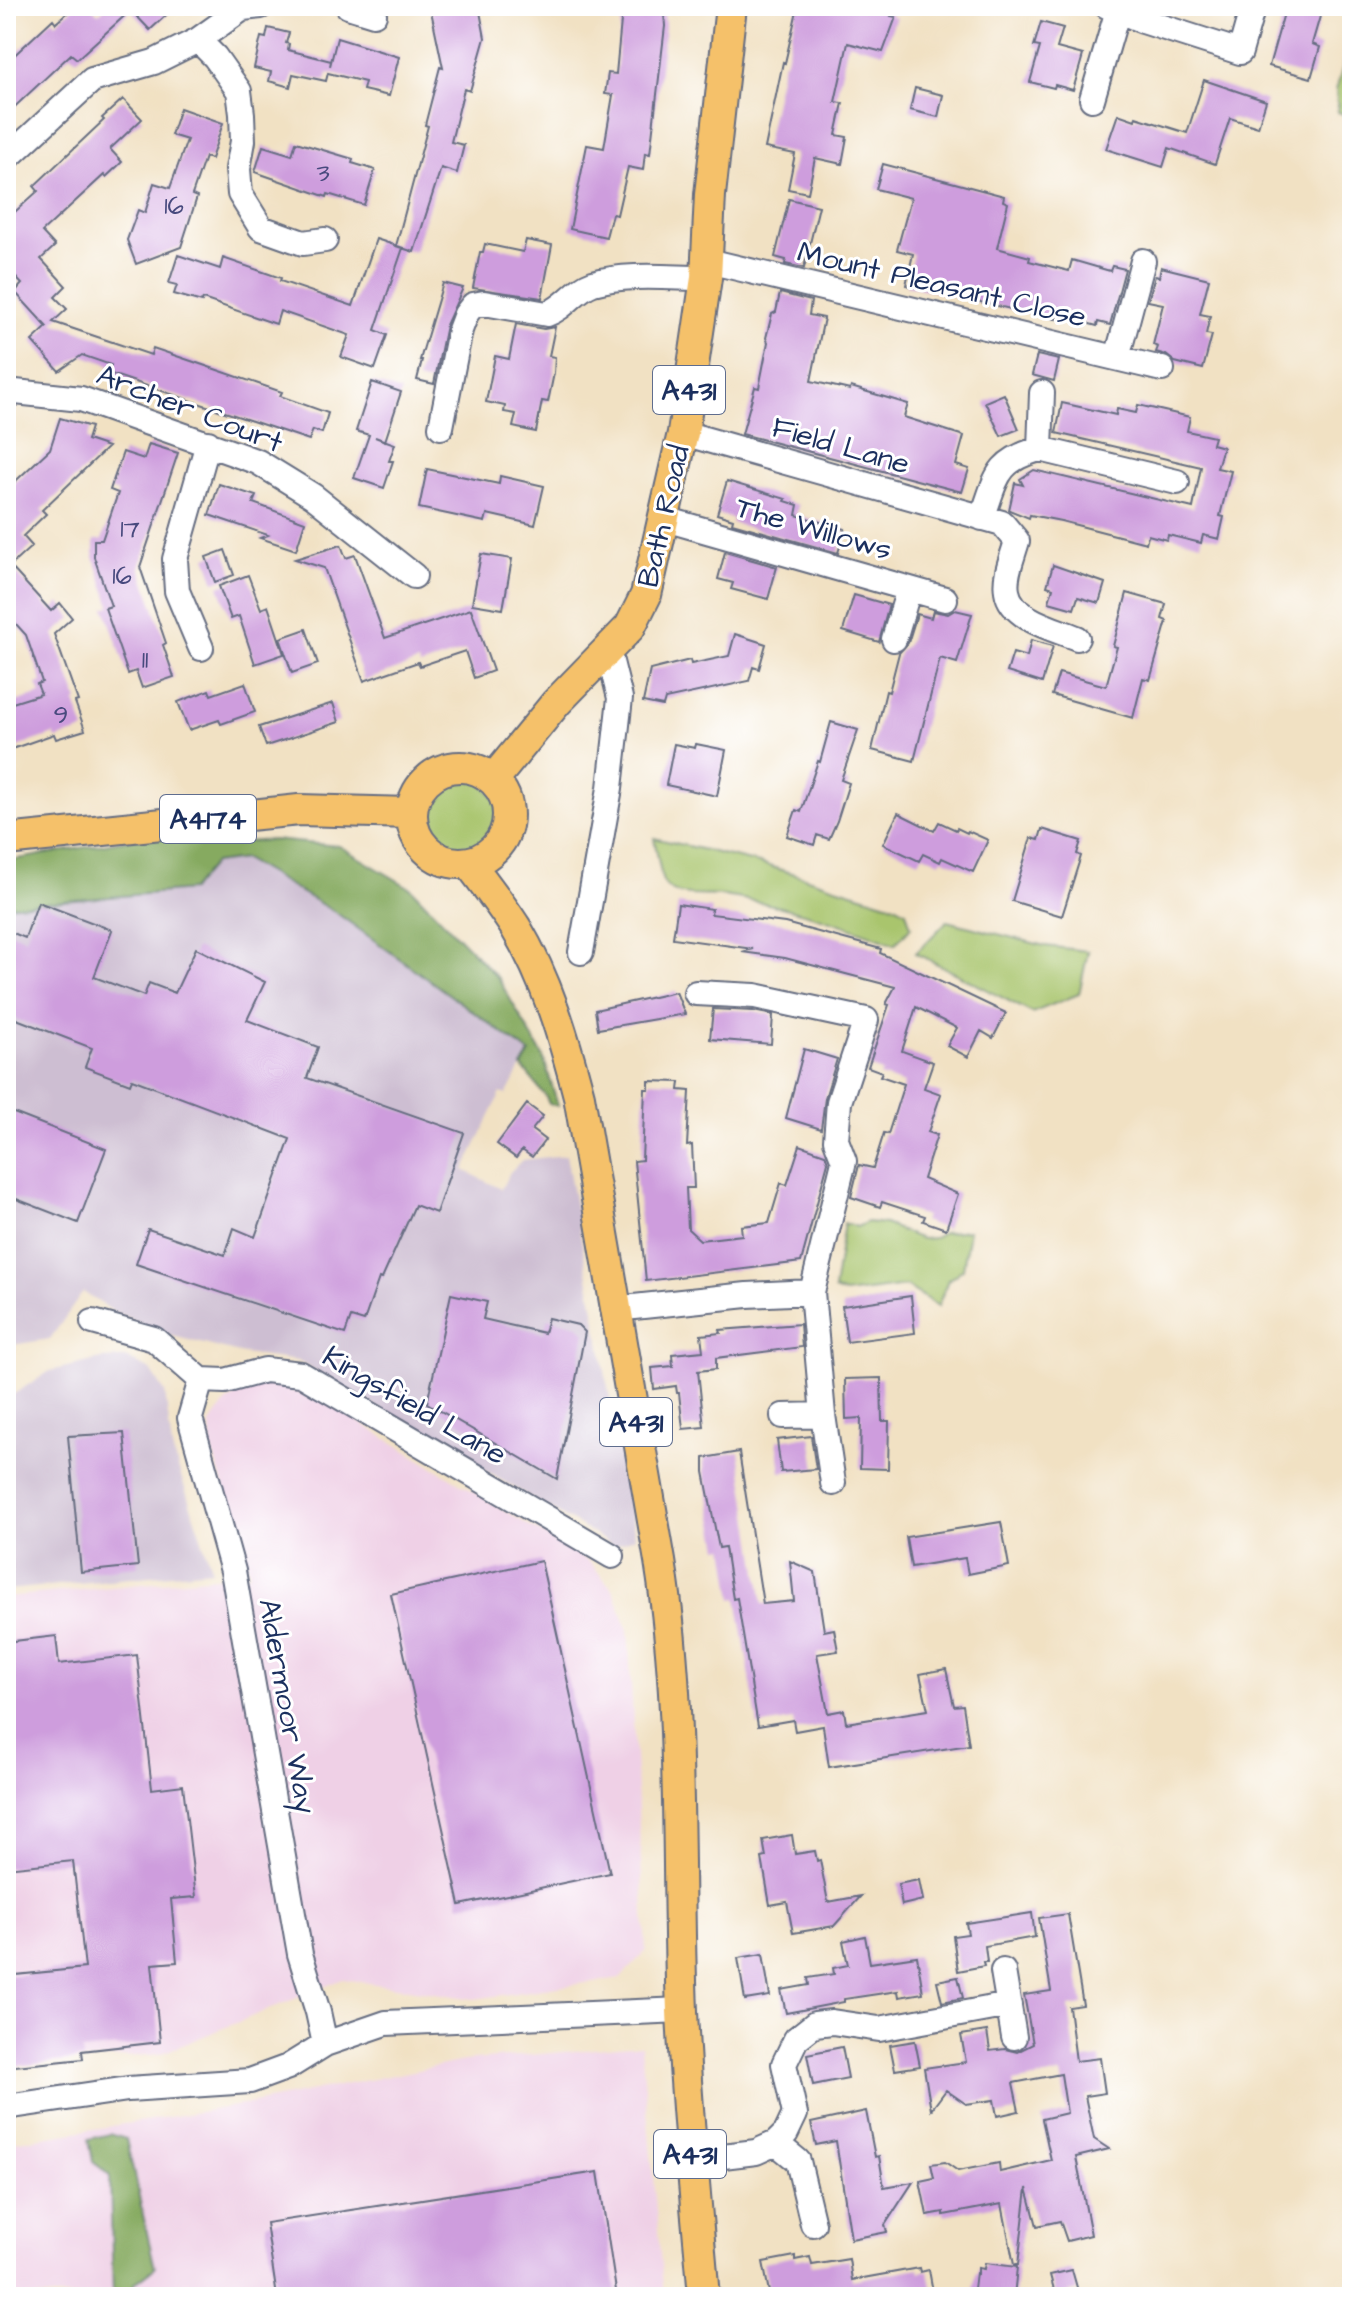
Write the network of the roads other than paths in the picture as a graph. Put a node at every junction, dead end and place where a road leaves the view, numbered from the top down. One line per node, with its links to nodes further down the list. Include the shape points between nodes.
1 (348, 6): 6 (street)
2 (731, 6): 12 (main road, Bath Road / A431)
3 (1253, 6): 5 (street, via 1240,52)
4 (248, 7): 7 (street)
5 (1112, 8): 8 (street)
6 (374, 14)
7 (198, 40): 9 (street, via 154,62 92,80); 10 (street, via 239,91 240,194 254,217 261,228 303,243)
8 (1092, 99)
9 (6, 159)
10 (325, 240)
11 (1143, 261): 13 (street)
12 (707, 269): 13 (street, Mount Pleasant Close); 17 (street, Mount Pleasant Close, via 592,284 547,314 473,305 460,330); 18 (main road, Bath Road / A431)
13 (1117, 358): 14 (street, Mount Pleasant Close)
14 (1162, 369)
15 (6, 391): 19 (street, Archer Court, via 81,399)
16 (1042, 393): 20 (street)
17 (441, 427)
18 (683, 433): 22 (street, Field Lane); 23 (main road, Bath Road / A431)
19 (208, 443): 24 (street, Archer Court, via 258,462 313,496); 29 (street, via 175,559 177,591)
20 (1040, 449): 21 (street); 22 (street, via 1004,465)
21 (1177, 482)
22 (982, 518): 27 (street, Field Lane, via 1002,523 1017,541 1007,579 1015,609)
23 (665, 519): 25 (street, The Willows); 30 (main road, Bath Road / A431, via 646,595 630,627)
24 (414, 576)
25 (909, 589): 26 (street, The Willows); 28 (street)
26 (945, 599)
27 (1077, 638)
28 (894, 639)
29 (201, 648)
30 (608, 650): 31 (main road, Bath Road / A431); 35 (street, via 620,698)
31 (493, 780): 32 (main road, via 457,767 439,772 424,783); 34 (main road, via 507,805 507,825 499,844)
32 (411, 813): 33 (main road, A4174, via 299,810); 34 (main road, via 423,847 438,859)
33 (6, 840)
34 (469, 863): 38 (main road, A431, via 516,928 559,1022 579,1096)
35 (581, 952)
36 (696, 993): 37 (street, via 755,996 866,1020 839,1102 836,1140 844,1161)
37 (812, 1292): 38 (street); 41 (street)
38 (615, 1309): 47 (main road, A431, via 669,1619 679,1782)
39 (93, 1322): 40 (street, via 154,1339)
40 (201, 1380): 44 (street, Kingsfield Lane, via 225,1381 265,1370 301,1374); 49 (street, Aldermoor Way, via 190,1418 233,1571 300,1954)
41 (823, 1415): 42 (street); 43 (street)
42 (783, 1416)
43 (833, 1483)
44 (612, 1556)
45 (1003, 1971): 46 (street)
46 (1009, 2005): 48 (street); 51 (street, via 879,2029 815,2024 796,2039 784,2064 795,2114)
47 (682, 2010): 49 (street, via 386,2023); 52 (main road, A431)
48 (1014, 2037)
49 (325, 2044): 50 (street, via 288,2067 250,2081 128,2089)
50 (6, 2107)
51 (776, 2143): 52 (street, via 756,2152); 53 (street, via 798,2161)
52 (690, 2160): 54 (main road, A431)
53 (813, 2224)
54 (704, 2297)

